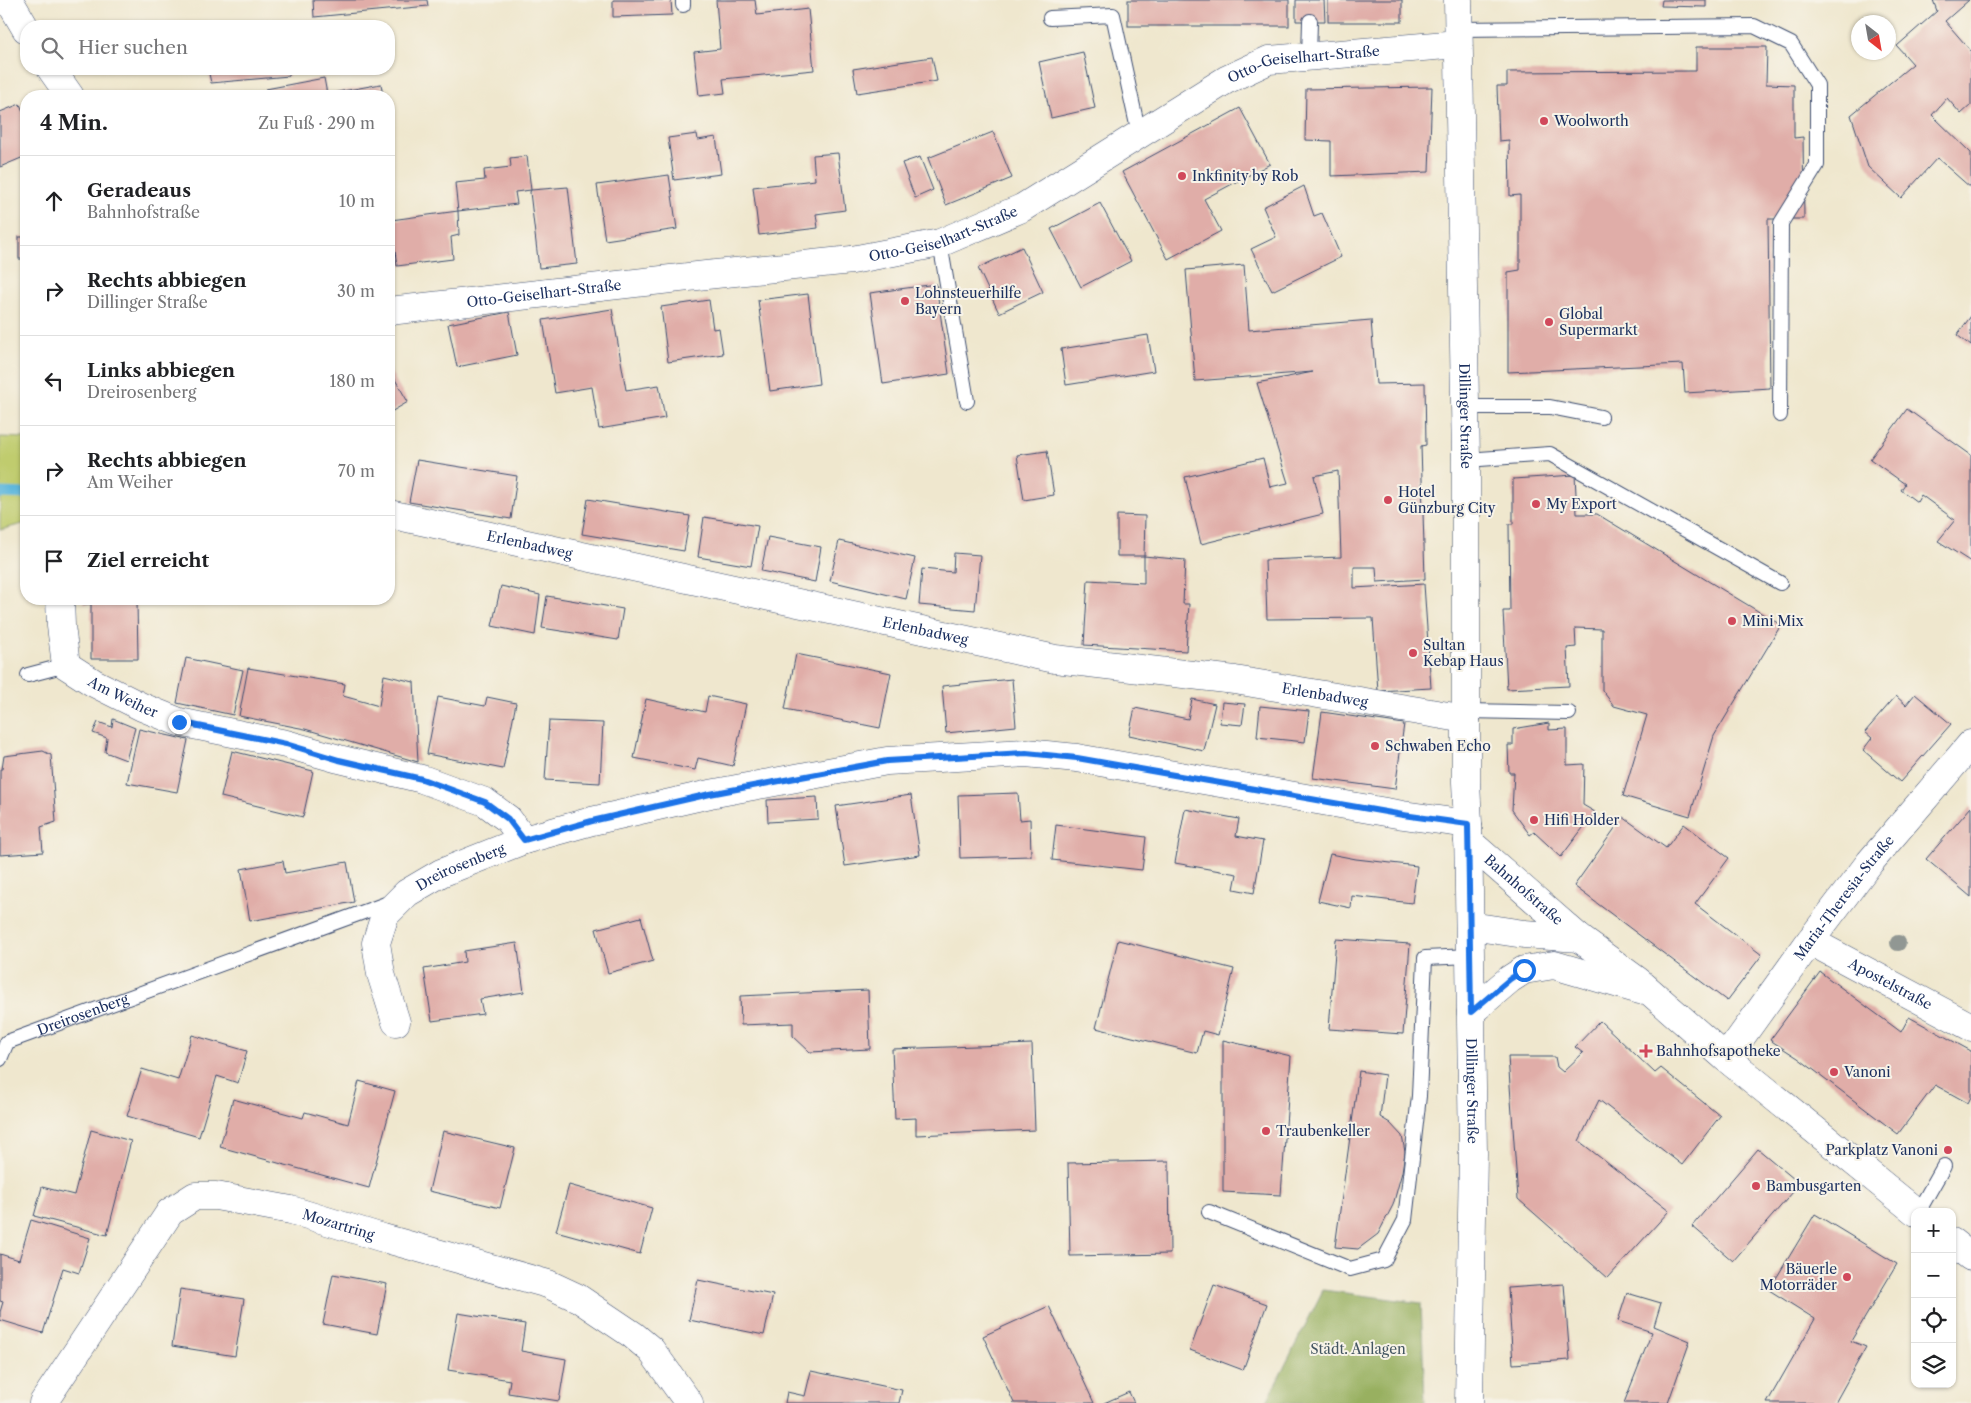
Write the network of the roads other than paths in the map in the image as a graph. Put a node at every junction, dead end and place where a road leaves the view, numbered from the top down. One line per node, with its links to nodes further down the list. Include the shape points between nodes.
1 (9, 0): 4 (street)
2 (1458, 0): 6 (street, Dillinger Straße)
3 (1050, 18): 10 (lane, via 1113,15)
4 (21, 20)
5 (1310, 21): 7 (lane)
6 (1458, 37): 7 (street, Otto-Geiselhart-Straße); 14 (street, Dillinger Straße); 15 (lane, via 1754,26 1790,44 1816,85 1816,165 1781,223)
7 (1310, 56): 10 (street, Otto-Geiselhart-Straße, via 1269,60 1226,80)
8 (55, 75): 9 (street)
9 (66, 90)
10 (1139, 134): 11 (street, Otto-Geiselhart-Straße, via 1022,208)
11 (940, 243): 12 (street, Otto-Geiselhart-Straße, via 852,260); 13 (lane)
12 (395, 310)
13 (967, 401)
14 (1464, 407): 16 (lane, via 1550,407); 17 (street, Dillinger Straße)
15 (1780, 415)
16 (1600, 417)
17 (1466, 460): 19 (lane, via 1550,454); 24 (street, Dillinger Straße)
18 (395, 515): 24 (street, Erlenbadweg, via 1055,659 1234,680)
19 (1780, 583)
20 (60, 605): 21 (street)
21 (66, 666): 22 (lane); 27 (street, Am Weiher, via 142,707 179,722 286,744 422,779 485,802 508,819)
22 (28, 675)
23 (1569, 713): 24 (lane)
24 (1466, 715): 26 (street, Dillinger Straße)
25 (1971, 744): 31 (street, Maria-Theresia-Straße, via 1870,862)
26 (1468, 832): 27 (street, Dreirosenberg, via 1403,815 1077,758 1026,753 877,762 700,796); 29 (street, Dillinger Straße); 30 (street, Bahnhofstraße)
27 (524, 840): 28 (street, Dreirosenberg, via 441,873)
28 (401, 899): 35 (street, Dreirosenberg, via 385,915 376,943 381,974); 38 (lane, Dreirosenberg, via 7,1042)
29 (1470, 926): 30 (street, Bahnhofstraße); 32 (street, Dillinger Straße)
30 (1579, 938): 33 (street, Bahnhofstraße)
31 (1810, 941): 36 (street, Apostelstraße); 37 (street, Maria-Theresia-Straße)
32 (1470, 956): 34 (street, Dillinger Straße); 42 (lane, via 1425,958 1419,1096 1405,1220 1384,1260 1350,1269)
33 (1653, 994): 34 (street, Bahnhofstraße, via 1554,965 1524,970); 37 (street, Bahnhofstraße)
34 (1471, 1012): 47 (street, Dillinger Straße, via 1473,1153)
35 (396, 1022)
36 (1971, 1027)
37 (1726, 1058): 40 (street, Bahnhofstraße)
38 (0, 1059)
39 (1944, 1166): 41 (lane)
40 (1912, 1208)
41 (1919, 1208)
42 (1210, 1212)
43 (1956, 1245): 44 (street)
44 (1971, 1257)
45 (43, 1403): 46 (street, Mozartring, via 170,1212 195,1196 216,1196 291,1210 548,1284 578,1298 652,1350)
46 (689, 1403)
47 (1469, 1403)

